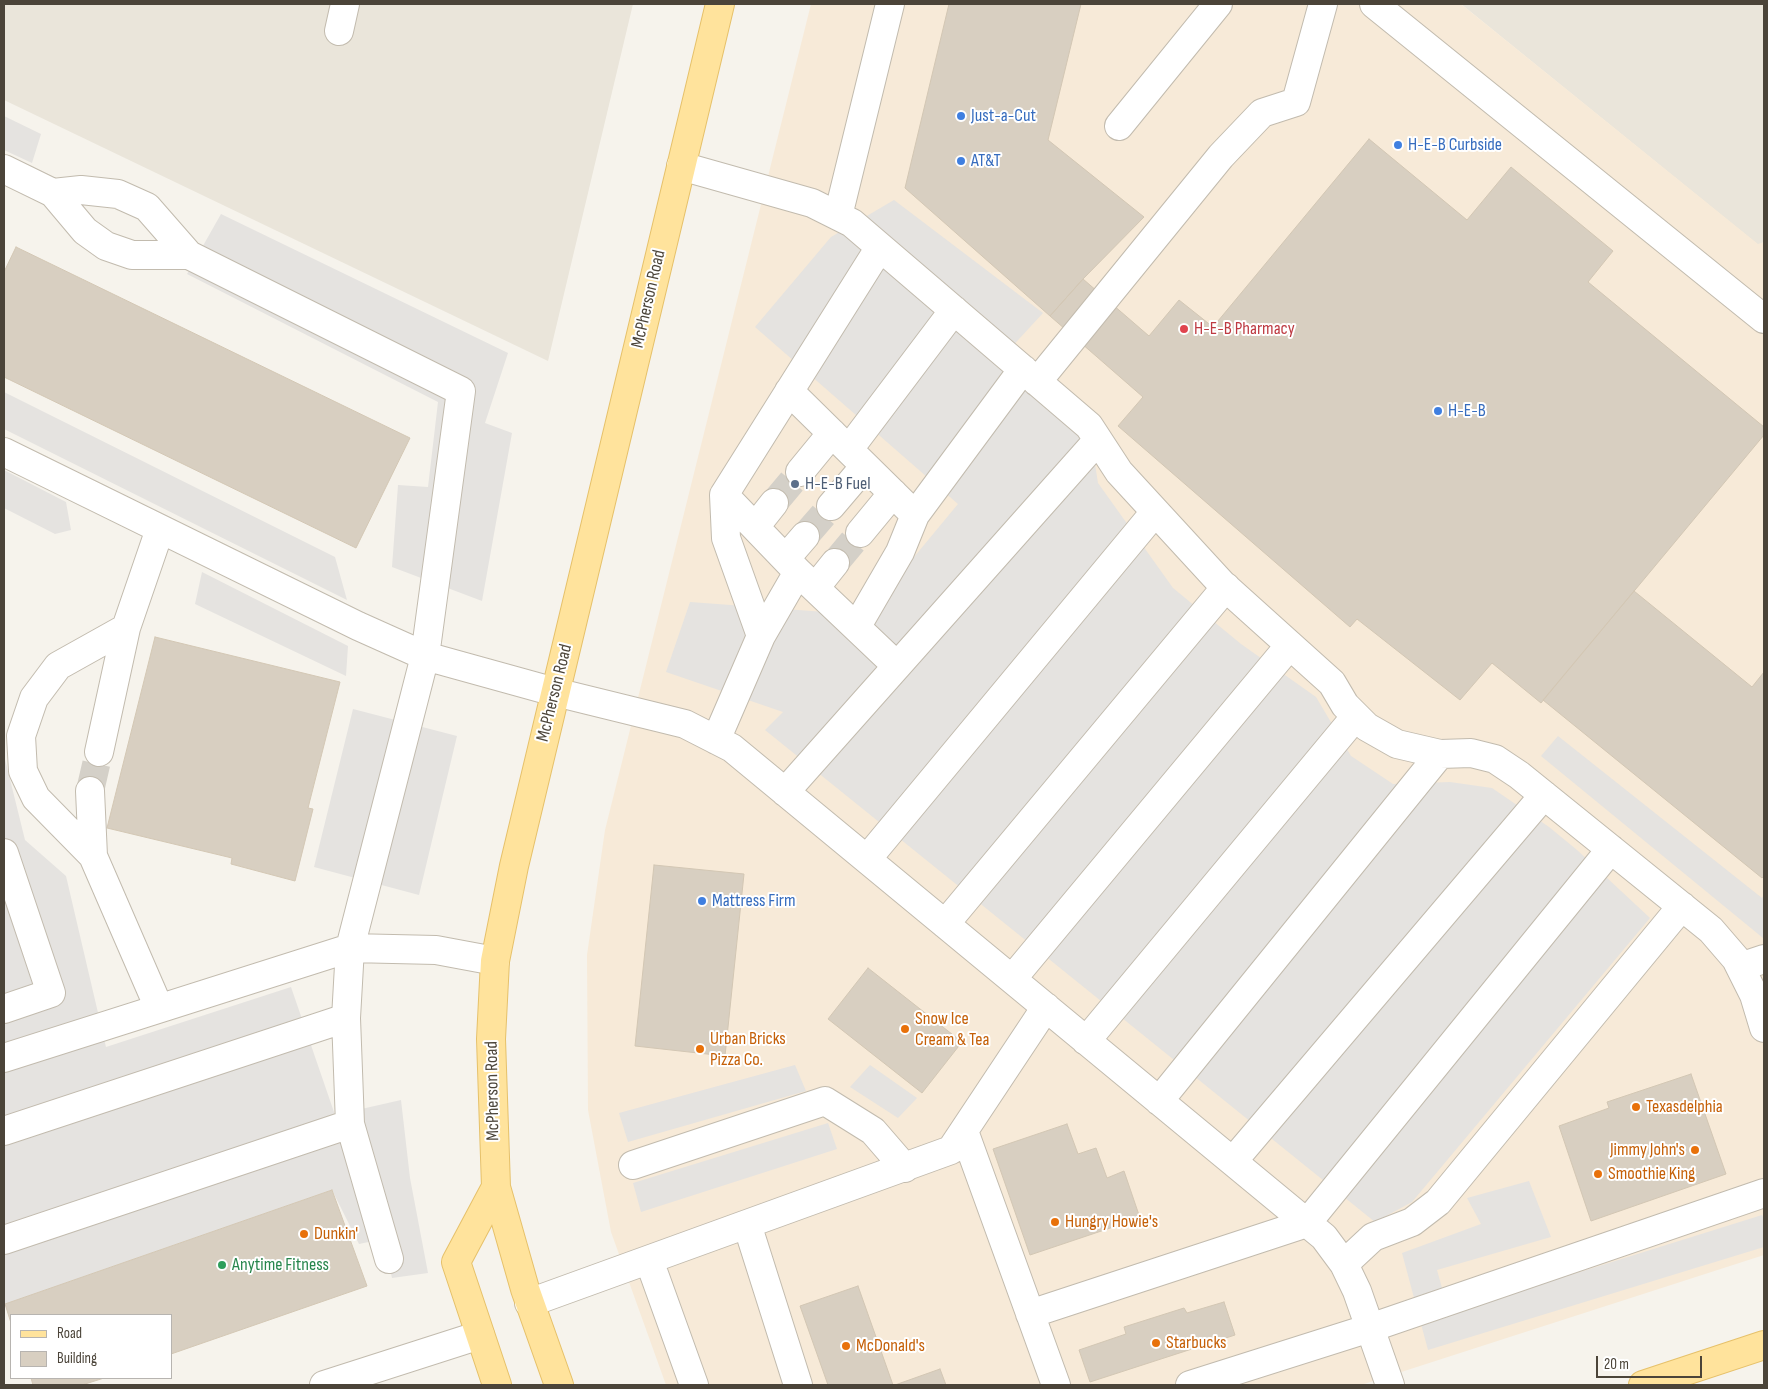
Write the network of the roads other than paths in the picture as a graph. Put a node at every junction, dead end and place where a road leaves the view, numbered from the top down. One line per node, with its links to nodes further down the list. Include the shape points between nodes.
1 (345, 4): 7 (street)
2 (720, 4): 9 (main road, McPherson Road)
3 (890, 4): 12 (street)
4 (1218, 4): 8 (street)
5 (1322, 4): 17 (street, via 1296,102 1262,113)
6 (1374, 4): 16 (street)
7 (339, 30)
8 (1119, 126)
9 (681, 166): 12 (street, via 812,203); 42 (main road, McPherson Road)
10 (4, 169): 11 (street)
11 (53, 193): 14 (street, via 81,190 118,194 147,207); 14 (street, via 85,231 106,246 132,255)
12 (838, 216): 13 (street, via 852,223)
13 (880, 248): 15 (street); 18 (street)
14 (190, 254): 40 (street, via 461,391)
15 (954, 310): 17 (street); 20 (street)
16 (1764, 319)
17 (1030, 376): 19 (street, via 1089,426); 28 (street)
18 (790, 391): 20 (street); 24 (street)
19 (1098, 440): 27 (street, via 1119,472); 41 (street)
20 (849, 449): 22 (street); 23 (street); 26 (street)
21 (4, 452): 30 (street)
22 (800, 472)
23 (893, 493): 28 (street); 31 (street)
24 (724, 494): 29 (street); 38 (street, via 726,538)
25 (774, 503): 29 (street)
26 (831, 506)
27 (1155, 512): 35 (street); 53 (street)
28 (915, 515): 36 (street, via 900,552)
29 (755, 527): 34 (street)
30 (160, 529): 37 (street); 40 (street)
31 (860, 533)
32 (805, 536): 34 (street)
33 (835, 563): 34 (street)
34 (799, 572): 36 (street); 38 (street)
35 (1226, 587): 39 (street); 55 (street)
36 (857, 626): 41 (street)
37 (126, 628): 45 (street); 52 (street, via 58,666 34,698 21,736 23,771 36,798)
38 (761, 636): 44 (street)
39 (1290, 645): 43 (street, via 1332,683); 59 (street)
40 (426, 656): 42 (street); 56 (street)
41 (897, 666): 48 (street)
42 (555, 692): 44 (street, via 685,724); 57 (main road, McPherson Road)
43 (1356, 716): 46 (street, via 1368,728 1397,744); 65 (street)
44 (716, 740): 48 (street, via 732,748)
45 (99, 752)
46 (1440, 754): 49 (street, via 1471,753 1496,759); 67 (street)
47 (90, 791): 52 (street)
48 (785, 792): 53 (street)
49 (1544, 795): 50 (street); 71 (street)
50 (1612, 849): 54 (street); 76 (street)
51 (4, 853): 62 (street, via 51,993)
52 (93, 856): 61 (street)
53 (868, 859): 55 (street)
54 (1682, 906): 58 (street); 81 (street, via 1438,1202 1412,1222 1373,1238)
55 (945, 924): 59 (street)
56 (350, 948): 57 (street, via 436,950); 61 (street); 63 (street)
57 (495, 961): 74 (main road, McPherson Road, via 491,1038)
58 (1752, 963): 64 (street, via 1754,996)
59 (1012, 979): 60 (street)
60 (1046, 1007): 65 (street); 69 (street)
61 (159, 1008): 66 (street)
62 (4, 1009)
63 (346, 1018): 68 (street); 70 (street)
64 (1764, 1028)
65 (1086, 1041): 67 (street)
66 (4, 1058)
67 (1159, 1101): 71 (street)
68 (350, 1124): 78 (street); 79 (street)
69 (964, 1130): 73 (street, via 951,1150); 83 (street)
70 (4, 1131)
71 (1233, 1161): 76 (street)
72 (633, 1165): 73 (street, via 825,1101 873,1131)
73 (905, 1168): 77 (street)
74 (496, 1187): 82 (main road, McPherson Road); 85 (main road, via 456,1262)
75 (1764, 1192): 84 (street)
76 (1307, 1223): 81 (street, via 1324,1237); 83 (street)
77 (747, 1224): 80 (street); 91 (street)
78 (4, 1240)
79 (388, 1259)
80 (649, 1260): 82 (street); 90 (street)
81 (1344, 1264): 84 (street, via 1358,1291)
82 (529, 1303): 89 (main road, McPherson Road)
83 (1030, 1314): 92 (street)
84 (1370, 1328): 93 (street); 94 (street)
85 (480, 1335): 87 (street); 88 (main road)
86 (1764, 1345): 95 (main road)
87 (324, 1385)
88 (497, 1385)
89 (559, 1385)
90 (694, 1385)
91 (798, 1385)
92 (1056, 1385)
93 (1190, 1385)
94 (1390, 1385)
95 (1643, 1385)

